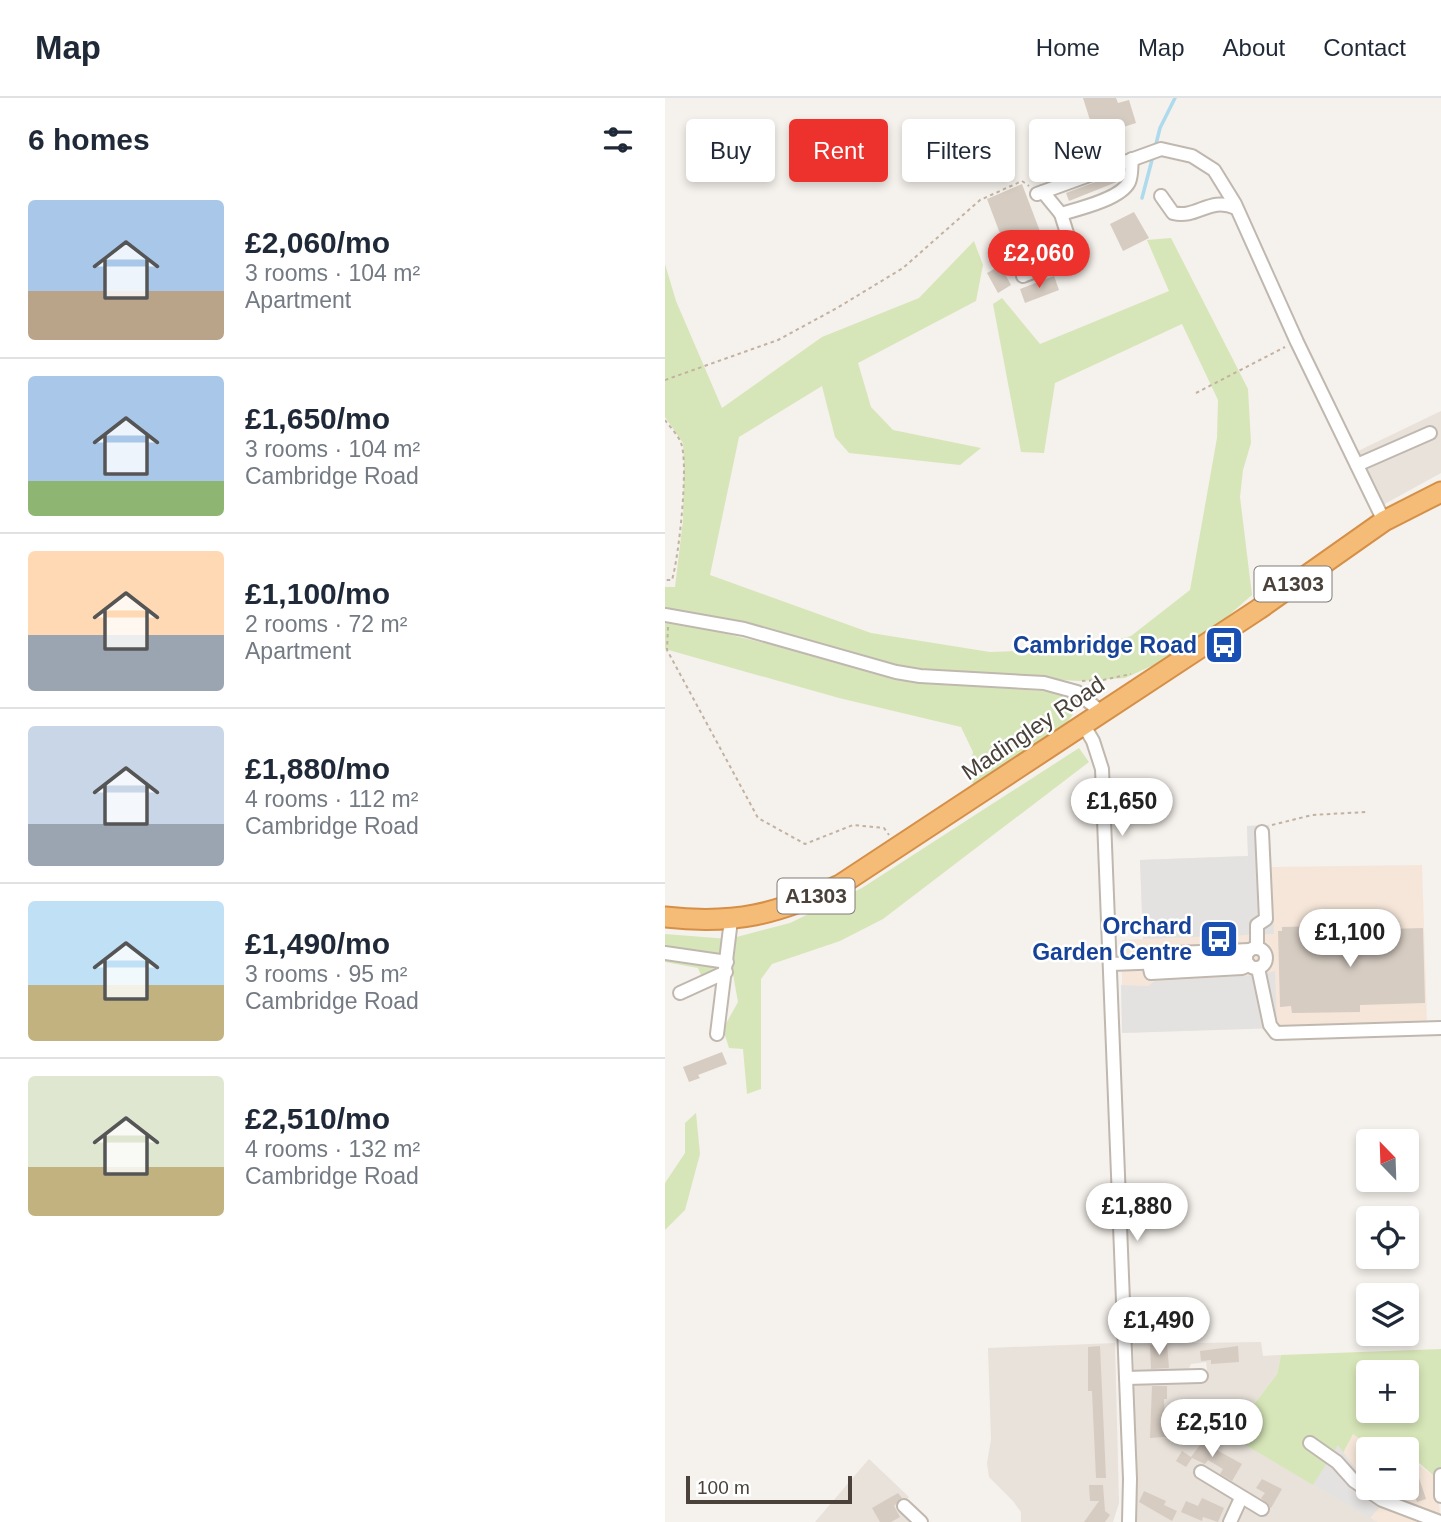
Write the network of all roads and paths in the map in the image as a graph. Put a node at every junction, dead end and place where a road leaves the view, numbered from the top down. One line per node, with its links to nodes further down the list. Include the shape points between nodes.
1 (1132, 159): 2 (street); 4 (street, via 1161,149 1192,156 1214,170); 5 (street, via 1125,187 1108,198)
2 (1040, 193): 5 (street); 8 (path, via 1022,181 980,200 903,268 838,308 778,340)
3 (1161, 197): 4 (street, via 1173,213 1185,216 1214,203)
4 (1236, 208): 7 (street)
5 (1061, 214): 6 (street, via 1069,251)
6 (1023, 276)
7 (1297, 342): 9 (path); 12 (street)
8 (665, 380)
9 (1196, 393)
10 (665, 420): 15 (path, via 681,443 682,505 677,564 671,580)
11 (1430, 433): 12 (street)
12 (1357, 465): 14 (street)
13 (1441, 492): 14 (highway, Madingley Road / A1303)
14 (1384, 521): 19 (highway, Madingley Road / A1303)
15 (665, 580)
16 (667, 615): 19 (street, via 744,629 896,672 1044,683 1077,692); 23 (path, via 667,650 758,818 805,844 853,825 884,828)
17 (1134, 673): 18 (path)
18 (1080, 681)
19 (1101, 712): 20 (highway, Madingley Road / A1303)
20 (1083, 724): 23 (highway, Madingley Road / A1303); 28 (street, via 1102,769)
21 (1366, 812): 22 (path, via 1289,819)
22 (1262, 832): 27 (street, via 1266,919 1257,925)
23 (899, 848): 25 (highway, Madingley Road / A1303, via 799,904)
24 (665, 917): 25 (highway, Madingley Road / A1303)
25 (731, 920): 30 (street)
26 (665, 953): 30 (street)
27 (1252, 958): 29 (street, via 1177,953); 29 (street, via 1242,968 1151,973); 32 (street, via 1270,1026 1276,1033)
28 (1111, 964): 29 (street); 35 (street)
29 (1149, 964)
30 (726, 967): 31 (street); 33 (street)
31 (680, 993)
32 (1441, 1028)
33 (717, 1034)
34 (1201, 1376): 35 (street)
35 (1126, 1378): 44 (street)
36 (1310, 1443): 46 (street, via 1382,1500)
37 (1201, 1472): 40 (street)
38 (1441, 1475): 39 (street)
39 (1441, 1496)
40 (1241, 1498): 42 (street); 45 (street)
41 (904, 1506): 43 (street)
42 (1262, 1509)
43 (921, 1522)
44 (1129, 1522)
45 (1230, 1522)
46 (1440, 1522)

